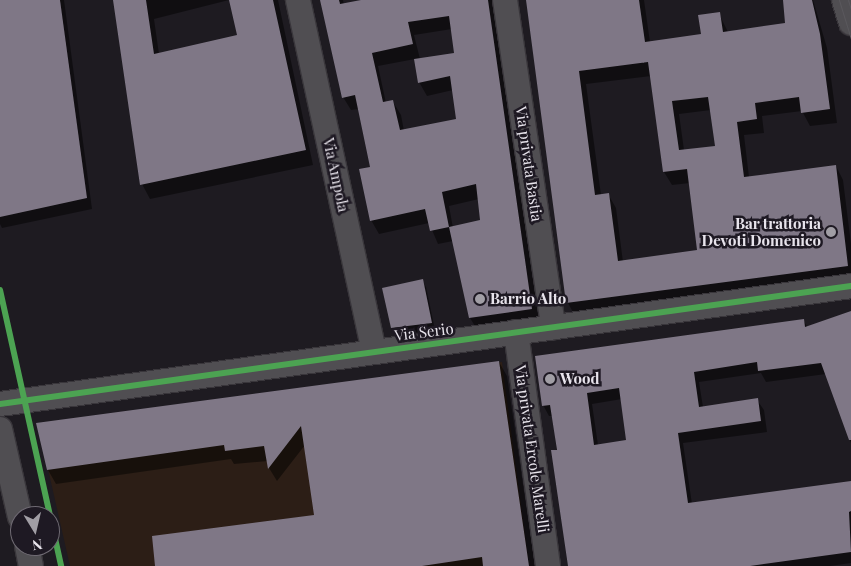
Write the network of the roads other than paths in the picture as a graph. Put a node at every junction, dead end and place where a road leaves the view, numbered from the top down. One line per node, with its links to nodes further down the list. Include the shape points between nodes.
1 (298, 0): 8 (street, Via Ampola)
2 (505, 0): 6 (street, Via privata Bastia)
3 (844, 0): 4 (street)
4 (851, 24)
5 (851, 286): 6 (street, Via Serio)
6 (553, 327): 7 (street, Via Serio)
7 (516, 332): 8 (street, Via Serio); 12 (street, Via privata Ercole Marelli)
8 (374, 351): 9 (street, Via Serio)
9 (0, 404)
10 (0, 429): 11 (street)
11 (18, 506)
12 (548, 566)

